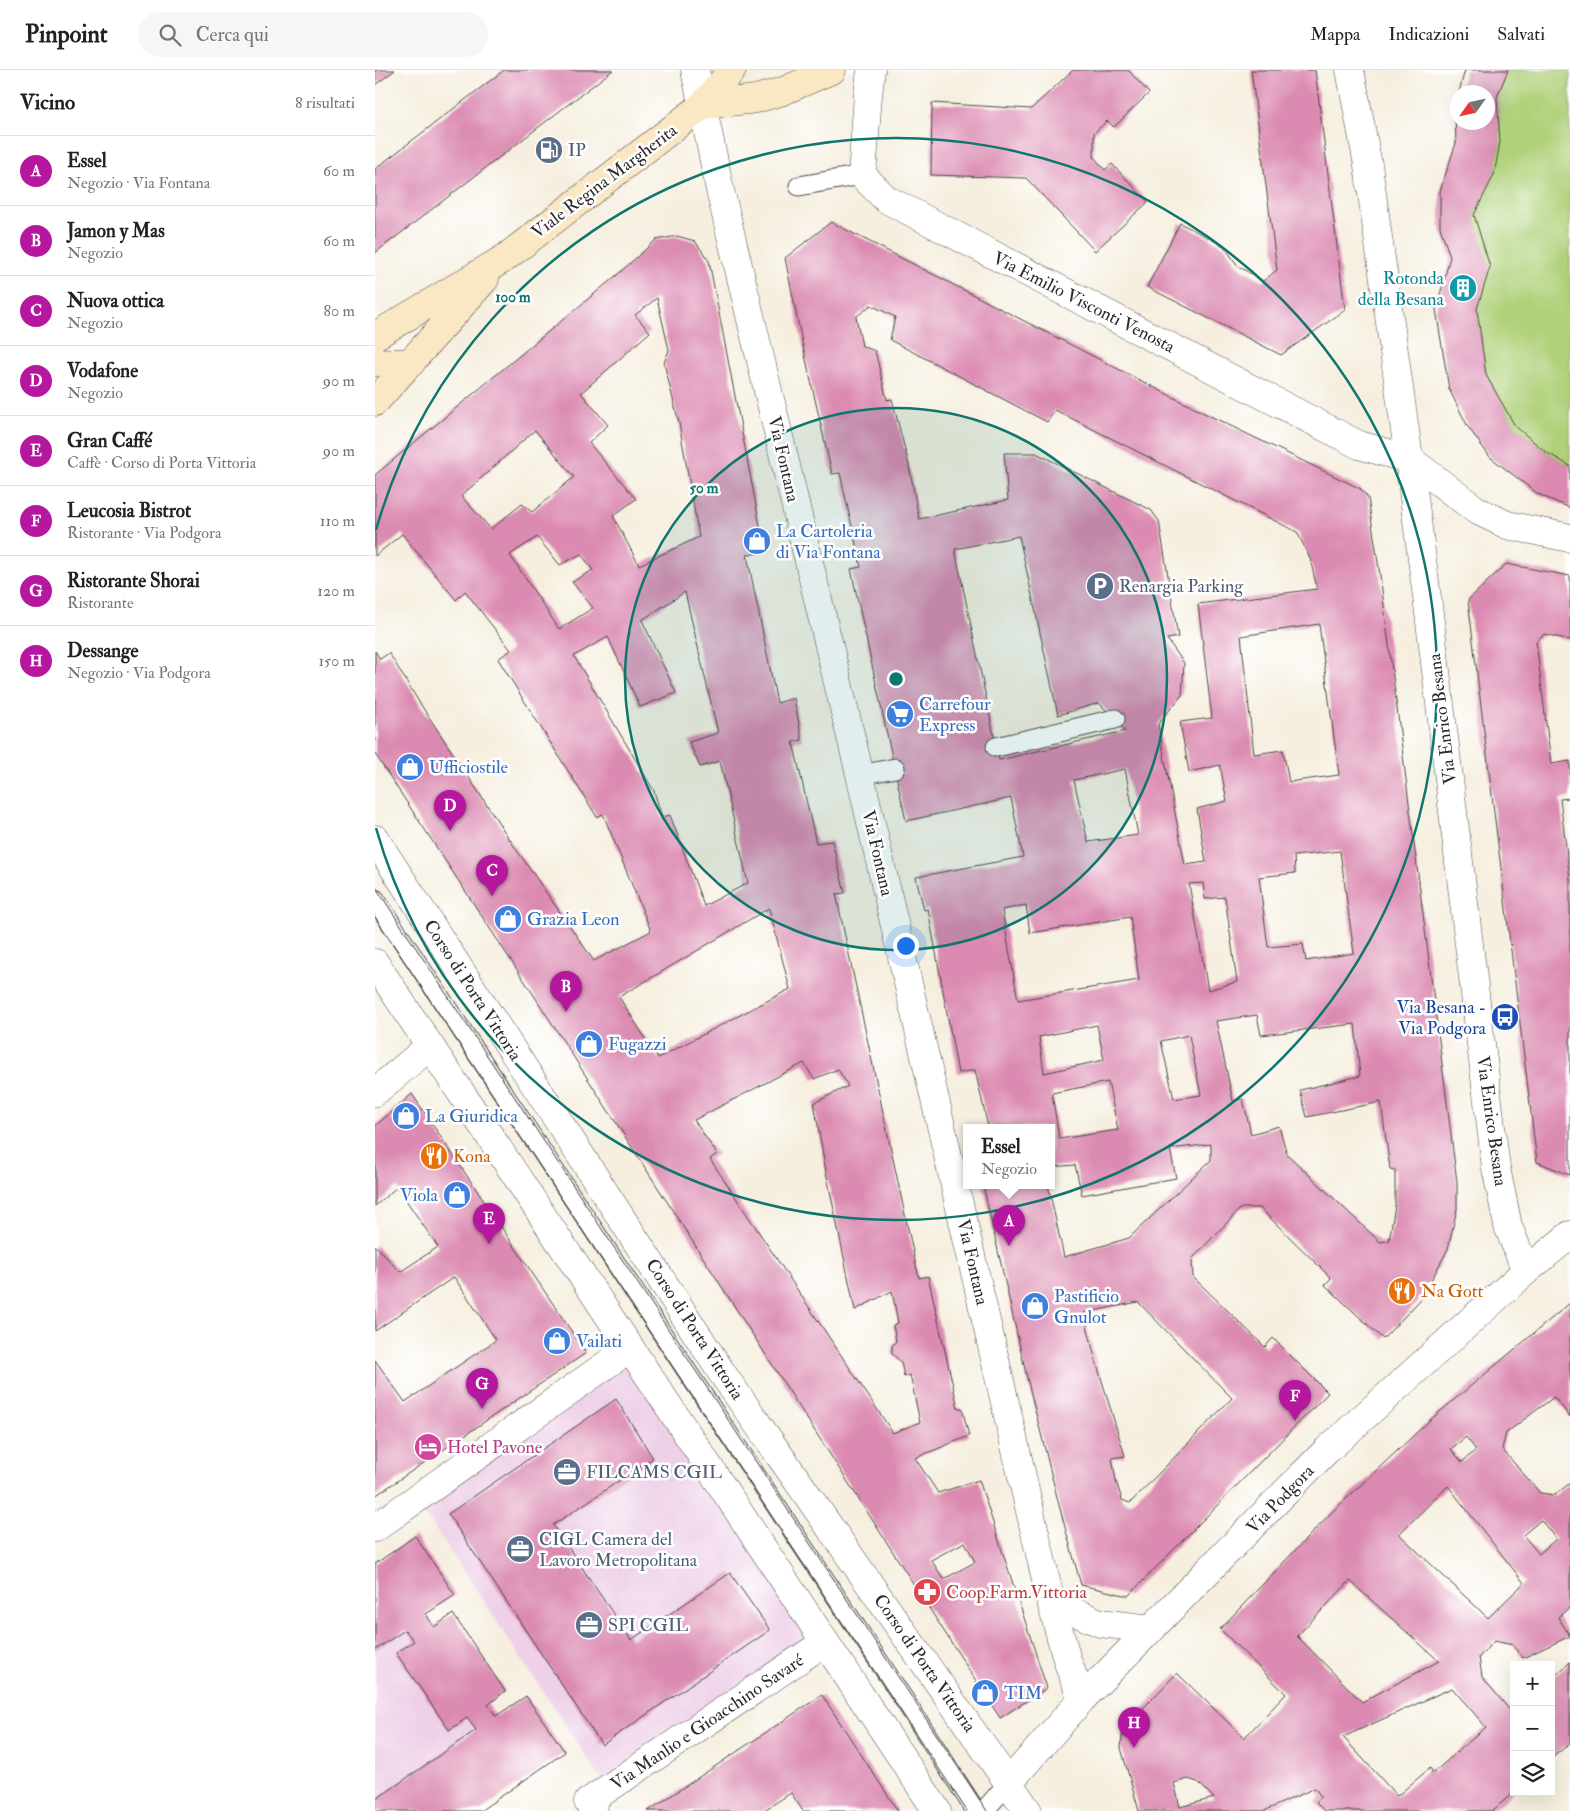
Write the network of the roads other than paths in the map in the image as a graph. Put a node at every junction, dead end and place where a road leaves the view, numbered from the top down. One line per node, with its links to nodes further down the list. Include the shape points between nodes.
1 (695, 70): 7 (street, Via Fontana)
2 (732, 70): 7 (main road, Viale Regina Margherita)
3 (832, 70): 7 (main road, via 756,99)
4 (871, 70): 9 (street)
5 (1350, 70): 8 (street, Via Enrico Besana)
6 (1369, 70): 8 (street, Via Enrico Besana)
7 (703, 105): 11 (main road, Viale Regina Margherita); 21 (street, Via Fontana, via 720,190)
8 (1367, 164): 16 (street, Via Enrico Besana)
9 (862, 175): 10 (lane); 16 (street, Via Emilio Visconti Venosta, via 886,199 1262,395 1359,445)
10 (799, 186)
11 (505, 258): 12 (main road); 14 (main road)
12 (375, 336)
13 (375, 362): 14 (main road)
14 (411, 363): 15 (main road)
15 (375, 402)
16 (1409, 459): 17 (street, via 1476,510 1507,524); 28 (street, Via Enrico Besana, via 1496,1168 1508,1226)
17 (1570, 538)
18 (1115, 719): 19 (lane)
19 (996, 747)
20 (895, 768): 21 (lane)
21 (860, 776): 31 (street, Via Fontana)
22 (375, 839): 35 (street, Corso di Porta Vittoria, via 722,1373)
23 (375, 899): 38 (lane)
24 (375, 963): 25 (street)
25 (430, 1046): 26 (street); 29 (street)
26 (375, 1092)
27 (1570, 1235): 28 (street, Via Podgora)
28 (1526, 1271): 32 (street, Via Podgora, via 1327,1450)
29 (630, 1348): 30 (street); 33 (street)
30 (375, 1528)
31 (1051, 1602): 32 (street, via 1100,1622); 34 (street, Via Fontana)
32 (1152, 1629): 34 (street, Via Podgora)
33 (825, 1642): 36 (street, Via Manlio e Gioacchino Savaré); 37 (street)
34 (1082, 1699): 35 (street, Via Podgora)
35 (1009, 1782): 39 (lane); 40 (street, Corso di Porta Vittoria)
36 (591, 1807)
37 (937, 1811)
38 (976, 1811)
39 (984, 1811)
40 (1027, 1811)

